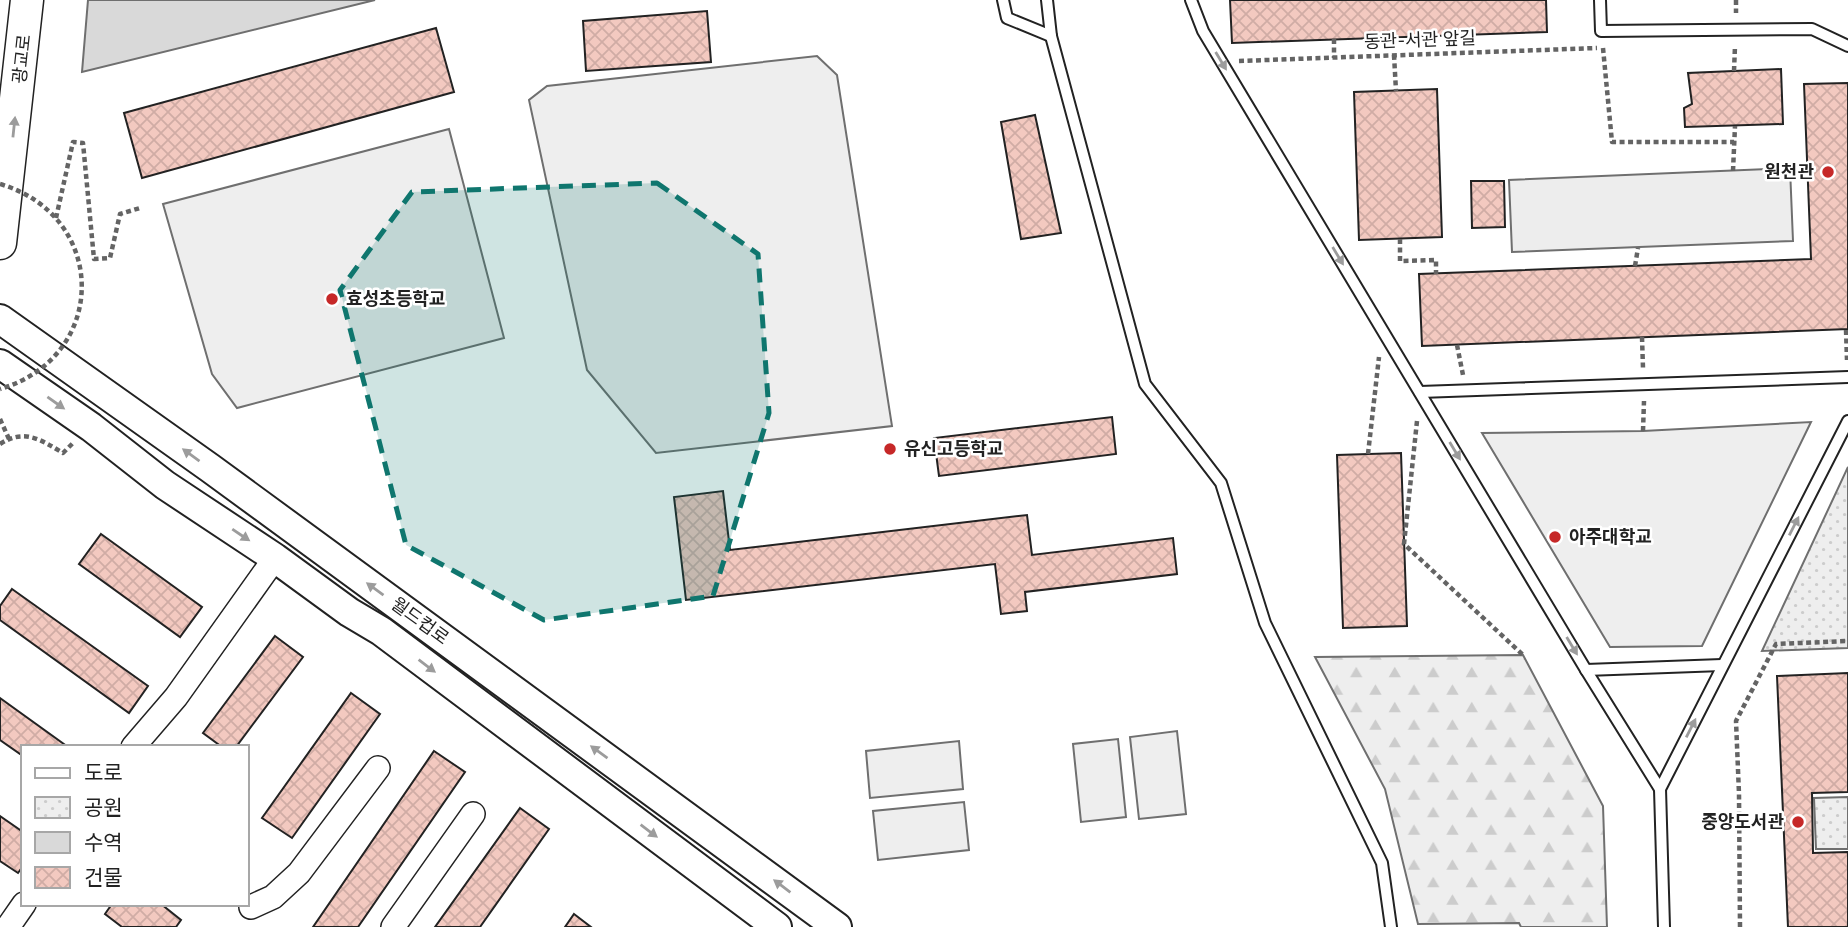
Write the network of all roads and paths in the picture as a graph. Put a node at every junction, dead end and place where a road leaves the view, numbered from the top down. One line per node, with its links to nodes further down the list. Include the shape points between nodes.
1 (27, 0): 22 (main road, 광교로, one-way to 1)
2 (1003, 0): 7 (lane, via 1007,18)
3 (1047, 0): 7 (lane)
4 (1191, 0): 13 (lane, one-way to 13)
5 (1600, 0): 6 (lane)
6 (1601, 31): 9 (lane, via 1812,29); 10 (path)
7 (1051, 36): 60 (lane, via 1145,384 1221,483 1265,623 1382,863)
8 (1334, 39): 12 (path)
9 (1848, 46)
10 (1603, 47): 11 (path, 동관-서관 앞길); 16 (path, via 1612,142)
11 (1394, 55): 12 (path, 동관-서관 앞길); 14 (path)
12 (1334, 58): 13 (path, 동관-서관 앞길)
13 (1222, 62): 27 (lane, one-way to 27)
14 (1396, 91)
15 (1735, 126): 16 (path)
16 (1734, 142): 17 (path)
17 (1733, 171)
18 (0, 184): 20 (path, bridge, via 24,193)
19 (140, 208): 20 (path, via 120,214 110,258 94,259 83,143 73,142)
20 (56, 218): 35 (path, bridge, via 73,243 80,266 79,313 71,336 50,363 22,383)
21 (1400, 239): 25 (path, via 1400,261 1436,260)
22 (0, 243)
23 (1638, 247): 24 (path)
24 (1635, 266)
25 (1436, 274)
26 (0, 319): 59 (street, 월드컵로, one-way to 26)
27 (1382, 329): 37 (lane); 44 (path)
28 (1846, 330): 32 (path)
29 (1642, 337): 34 (path)
30 (1457, 345): 36 (path)
31 (0, 364): 45 (street, 월드컵로, one-way to 45)
32 (1848, 370)
33 (1848, 377): 34 (lane)
34 (1644, 384): 36 (lane); 40 (path)
35 (0, 389)
36 (1466, 391): 37 (lane)
37 (1420, 392): 47 (path, via 1404,544); 49 (lane, one-way to 49)
38 (0, 419): 41 (path)
39 (1848, 421): 48 (lane, one-way to 39)
40 (1643, 431)
41 (9, 439): 42 (path); 43 (path, via 33,436)
42 (0, 444)
43 (63, 453)
44 (1368, 454)
45 (275, 558): 50 (street, via 176,697); 58 (street, 월드컵로, one-way to 58, via 393,640)
46 (1848, 641): 62 (path, via 1776,644 1736,721)
47 (1523, 655)
48 (1722, 665): 49 (lane); 52 (lane, one-way to 48)
49 (1586, 670): 52 (lane)
50 (135, 745)
51 (378, 768): 55 (street, via 299,873 273,897)
52 (1660, 789): 61 (lane)
53 (473, 814): 57 (street)
54 (23, 906): 56 (street)
55 (248, 911)
56 (8, 927)
57 (393, 927)
58 (777, 927)
59 (837, 927)
60 (1391, 927)
61 (1664, 927)
62 (1740, 927)

